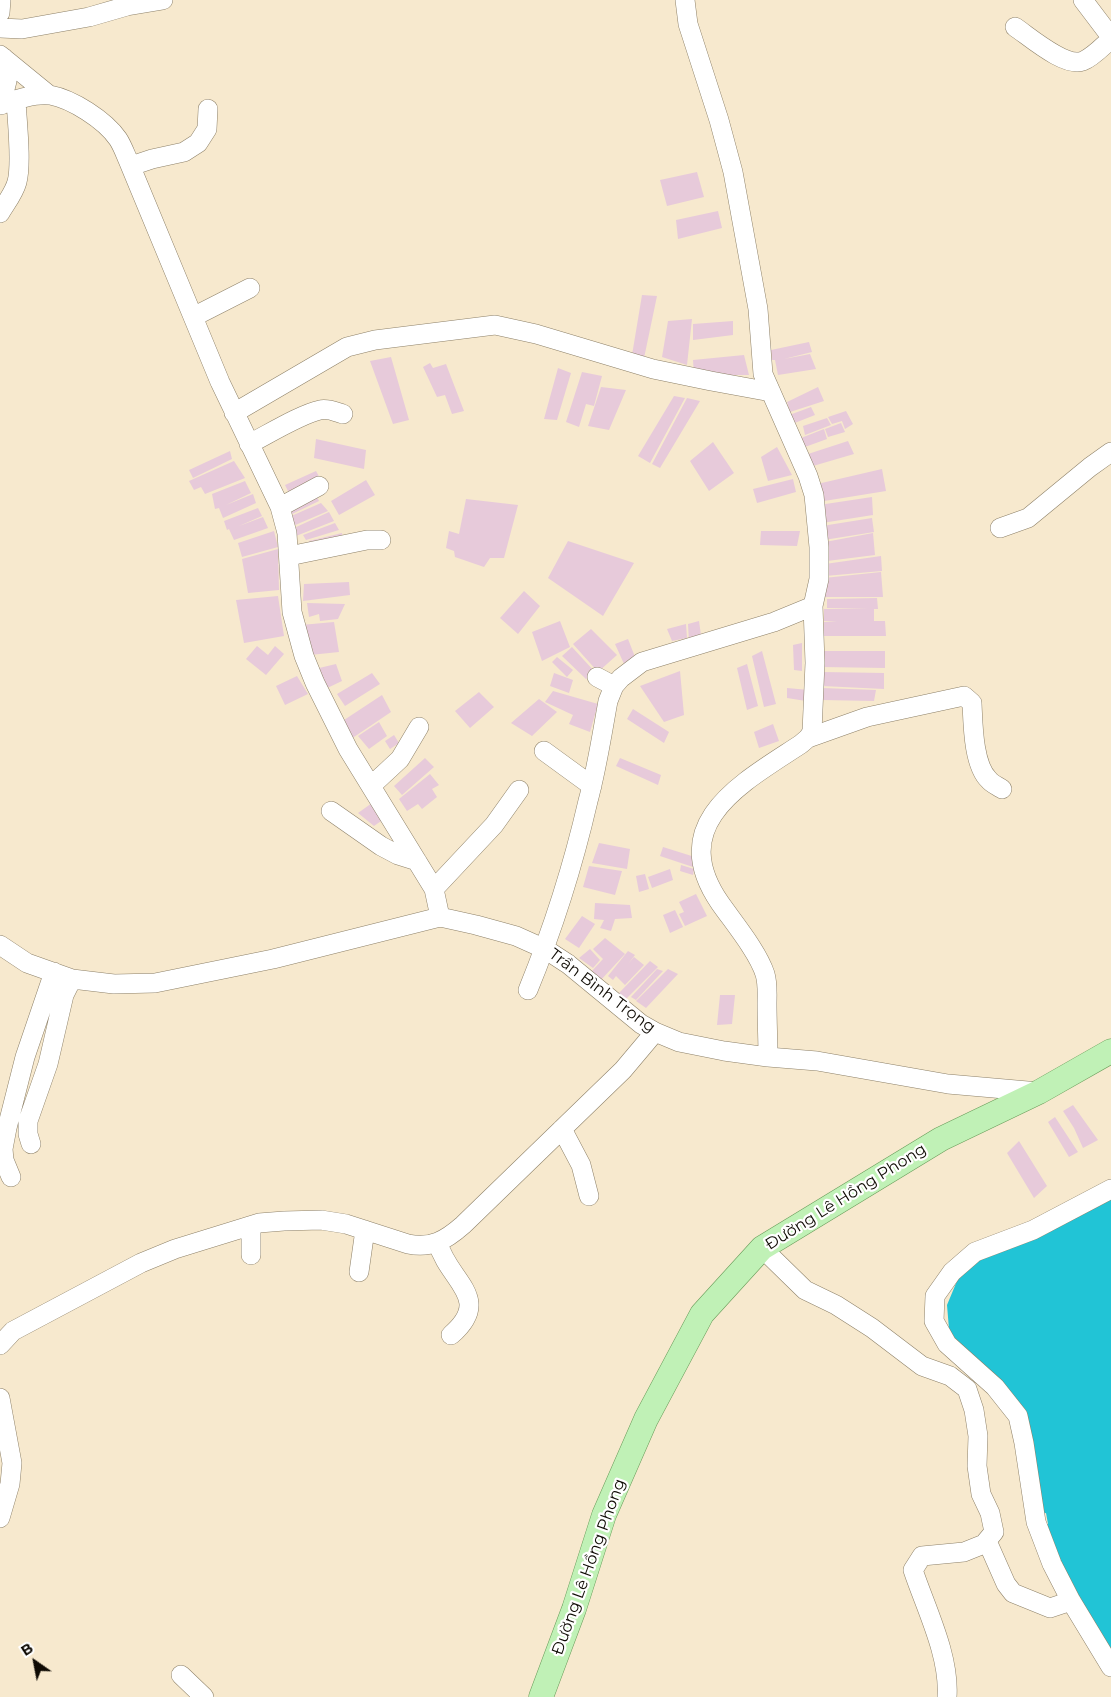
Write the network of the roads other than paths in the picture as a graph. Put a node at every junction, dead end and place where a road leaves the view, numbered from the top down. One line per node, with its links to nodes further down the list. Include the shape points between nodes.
1 (1, 0): 5 (street)
2 (163, 0): 7 (street, via 22,29)
3 (685, 0): 17 (street, via 688,24 733,172 758,309 763,374)
4 (1083, 0): 8 (street)
5 (0, 13)
6 (1015, 27): 8 (street, via 1061,58 1075,62 1084,61)
7 (0, 28)
8 (1111, 38)
9 (2, 56): 10 (street); 11 (street, via 7,81)
10 (49, 95): 11 (street); 13 (street, via 95,117 118,139)
11 (6, 104): 14 (street, via 18,153 17,181)
12 (208, 109): 13 (street, via 207,129 198,143 184,152)
13 (131, 166): 16 (street, via 137,203)
14 (0, 213)
15 (250, 288): 16 (street)
16 (193, 317): 18 (street)
17 (771, 392): 18 (street, via 653,369 495,325 374,340 347,347); 27 (street, via 814,495 819,579)
18 (234, 413): 20 (street)
19 (343, 414): 20 (street, via 321,410)
20 (248, 444): 23 (street)
21 (1111, 452): 24 (street, via 1028,518)
22 (320, 486): 23 (street)
23 (280, 507): 26 (street, via 287,533)
24 (1000, 528)
25 (380, 540): 26 (street)
26 (288, 556): 33 (street, via 292,612 304,656 348,749)
27 (813, 606): 29 (street, via 774,622 642,662); 31 (street, via 812,732)
28 (597, 677): 29 (street)
29 (614, 686): 34 (street, via 608,700)
30 (418, 728): 33 (street, via 400,759)
31 (808, 738): 35 (street, via 867,717 964,696 972,703 981,768 988,779); 47 (street, via 732,794 709,820 702,838 701,862 707,878 765,974)
32 (544, 751): 34 (street)
33 (371, 786): 38 (street)
34 (592, 786): 42 (street, via 569,877)
35 (1002, 789)
36 (520, 790): 39 (street, via 494,826)
37 (331, 811): 38 (street, via 381,846)
38 (417, 861): 39 (street)
39 (434, 888): 40 (street)
40 (440, 917): 42 (street, Trần Bình Trọng, via 516,936); 43 (street, Trần Bình Trọng, via 273,960 155,983 114,984)
41 (0, 945): 43 (street, Trần Bình Trọng, via 27,963)
42 (545, 949): 44 (street); 45 (street, Trần Bình Trọng)
43 (63, 975): 50 (street, via 64,995 48,1064 28,1121); 51 (street, via 25,1056 6,1128 4,1160)
44 (528, 990)
45 (655, 1032): 47 (street, Trần Bình Trọng, via 679,1042); 49 (street, via 623,1070)
46 (1111, 1051): 48 (main road, Đường Lê Hồng Phong)
47 (768, 1058): 48 (street, Trần Bình Trọng, via 817,1062 948,1084)
48 (1040, 1092): 57 (main road, Đường Lê Hồng Phong, via 941,1139)
49 (562, 1129): 53 (street, via 581,1165); 56 (street, via 464,1225)
50 (31, 1144)
51 (11, 1177)
52 (1111, 1189): 65 (street, via 1033,1230 975,1252 952,1272 935,1296 934,1321 947,1344 995,1387 1018,1416 1036,1522)
53 (590, 1196)
54 (251, 1226): 55 (street, via 322,1220); 58 (street); 61 (street, via 142,1262 13,1331)
55 (365, 1230): 56 (street, via 417,1246); 59 (street)
56 (438, 1244): 60 (street, via 470,1302 469,1315)
57 (762, 1248): 64 (street, via 805,1290 872,1328 922,1366 950,1376 967,1389 978,1436 977,1466 981,1494 994,1532); 69 (main road, Đường Lê Hồng Phong, via 702,1314 646,1419 604,1516)
58 (251, 1255)
59 (359, 1272)
60 (451, 1335)
61 (0, 1343)
62 (0, 1398): 63 (street, via 12,1463 10,1484)
63 (0, 1518)
64 (987, 1541): 65 (street, via 1013,1593 1050,1608); 70 (street, via 964,1552 922,1556 913,1570 943,1652)
65 (1071, 1601): 66 (street)
66 (1111, 1668)
67 (181, 1675): 68 (street)
68 (204, 1697)
69 (542, 1697)
70 (947, 1697)

